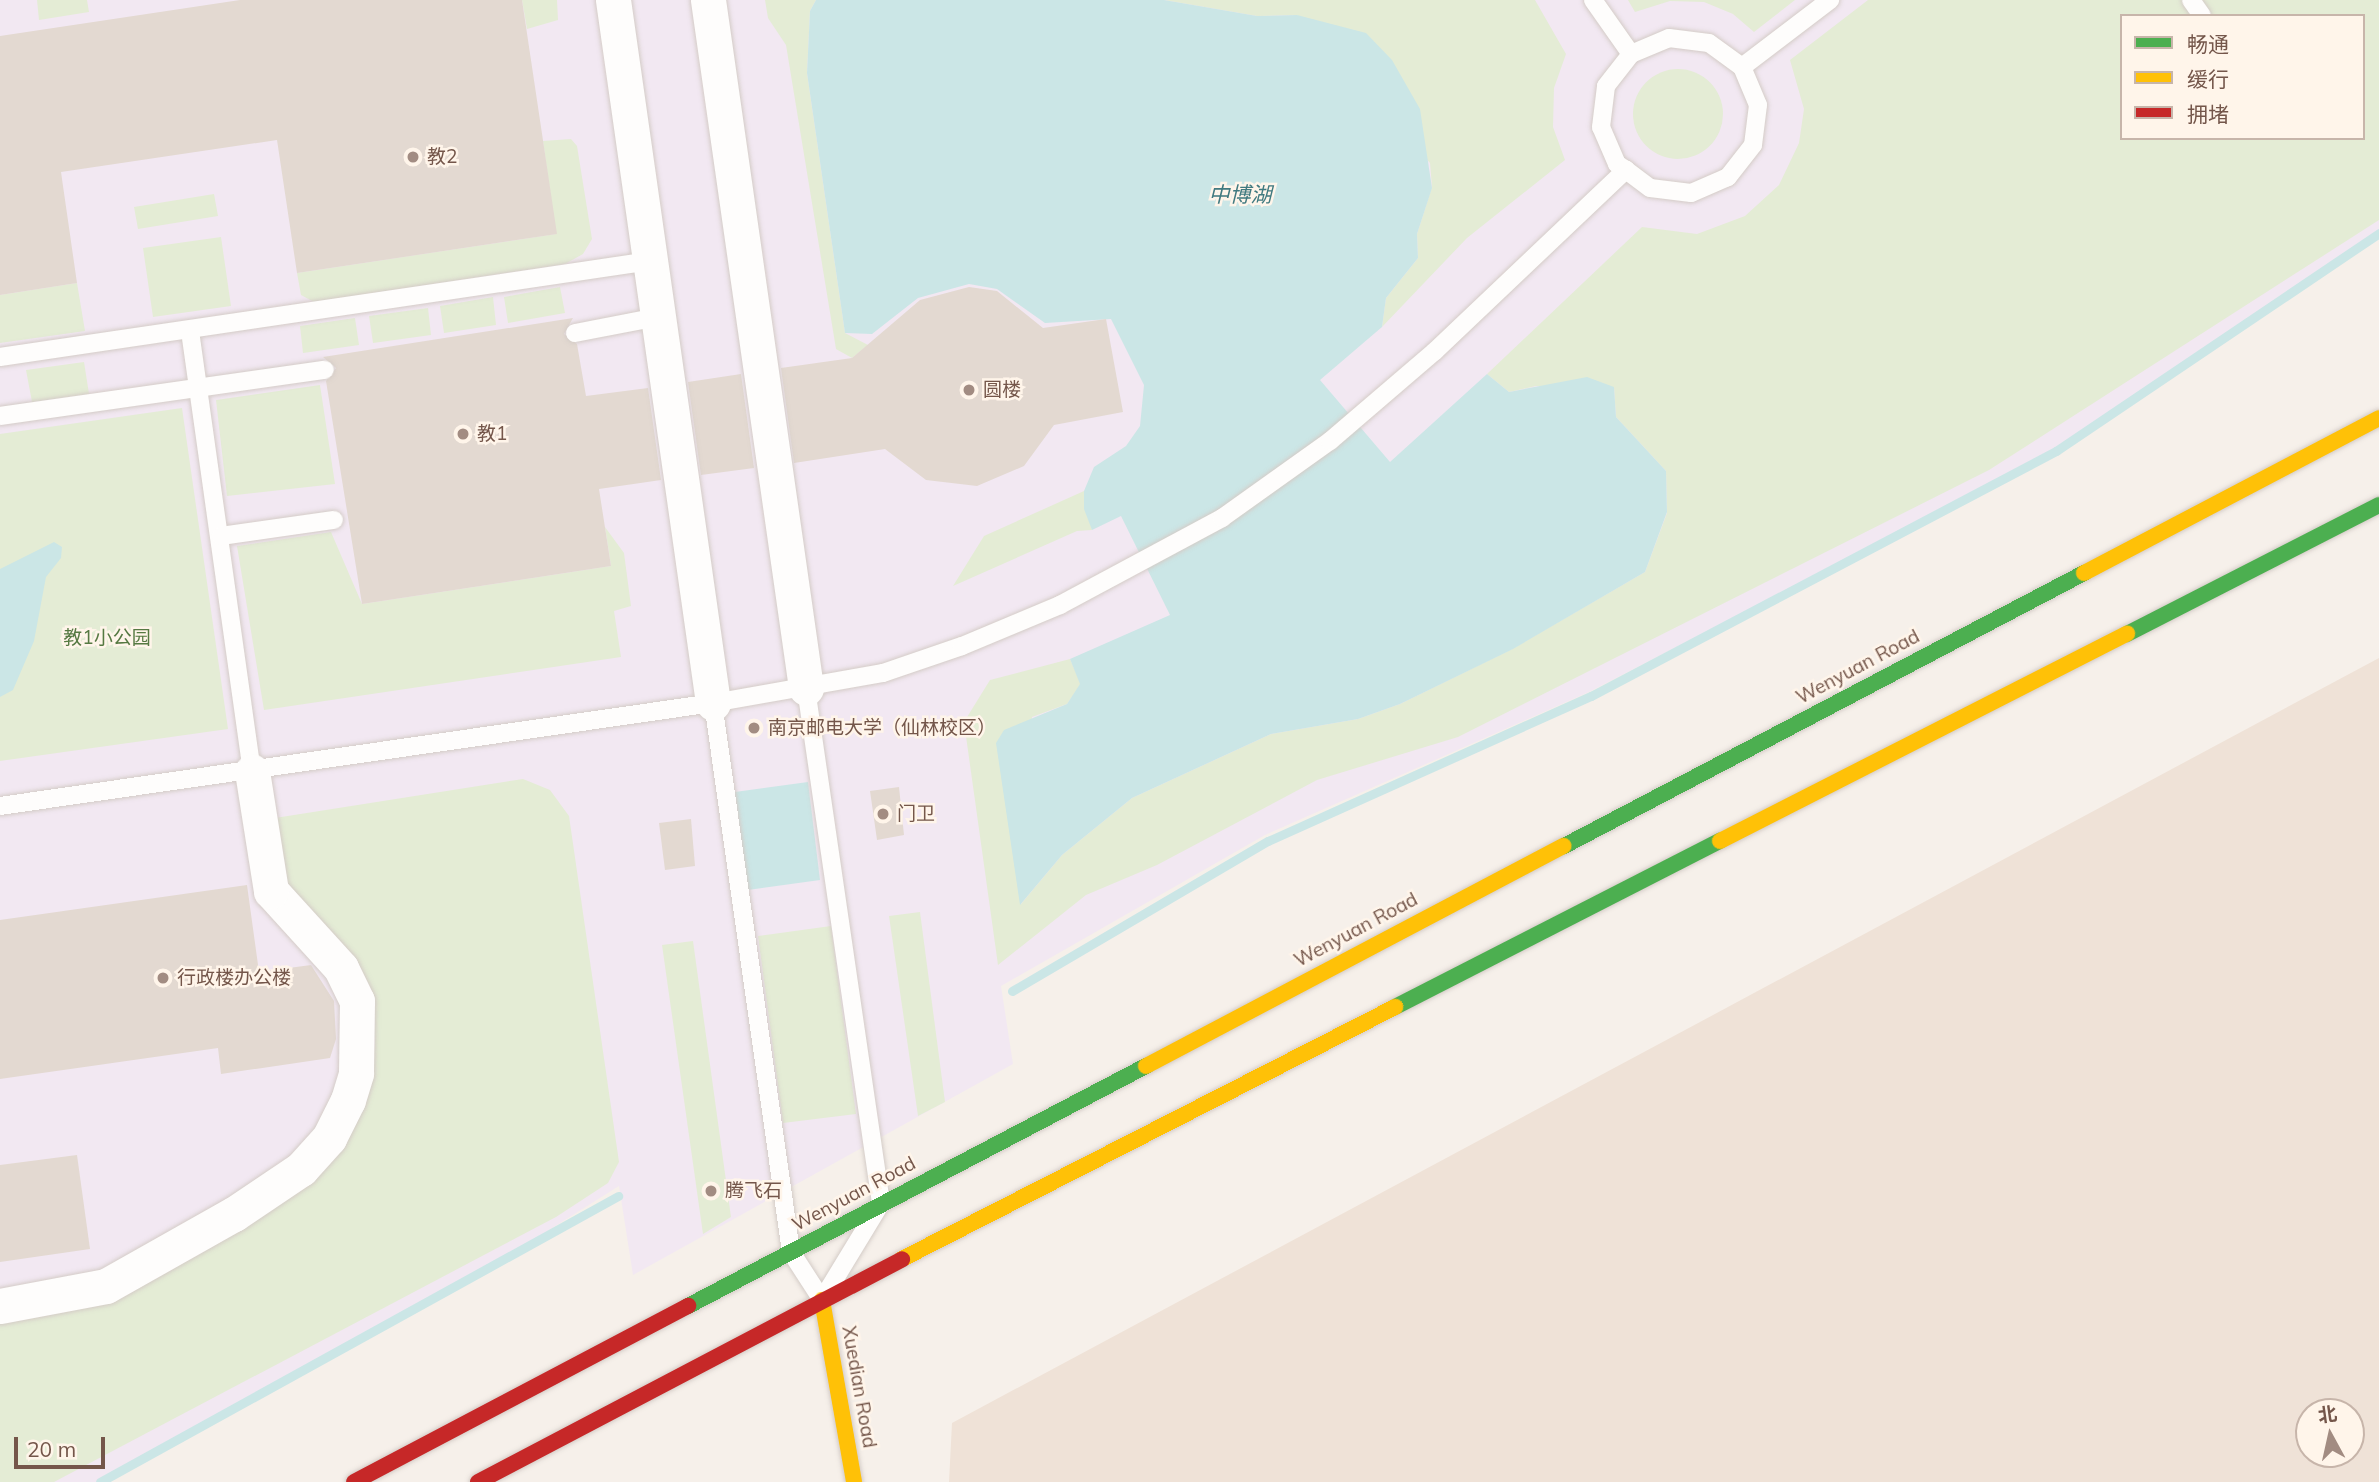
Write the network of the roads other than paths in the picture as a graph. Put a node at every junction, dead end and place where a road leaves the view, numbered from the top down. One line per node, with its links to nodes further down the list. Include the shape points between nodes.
1 (613, 0): 8 (street)
2 (708, 0): 20 (street)
3 (1593, 0): 5 (lane)
4 (1830, 0): 6 (lane)
5 (1631, 54): 6 (lane, via 1669,38 1682,39 1709,43); 7 (lane, via 1606,86 1601,127 1617,164)
6 (1742, 67): 7 (lane, via 1758,105 1753,145 1728,177 1690,193 1650,188)
7 (1626, 170): 20 (lane, via 1434,352 1330,440 1222,518 1060,605 883,673)
8 (650, 261): 9 (street); 10 (lane)
9 (658, 317): 11 (lane); 21 (street)
10 (191, 331): 12 (lane); 14 (lane)
11 (575, 333)
12 (0, 357)
13 (325, 370): 14 (lane)
14 (199, 388): 15 (lane); 19 (lane)
15 (0, 416)
16 (2379, 418): 24 (main road, Wenyuan Road)
17 (2379, 505): 26 (main road)
18 (334, 520): 19 (lane)
19 (221, 536): 22 (lane)
20 (806, 688): 21 (lane); 24 (lane)
21 (713, 703): 22 (lane); 25 (lane)
22 (252, 771): 23 (lane); 27 (street, via 271,891 341,968 357,1000 356,1073 348,1100 329,1138 301,1169 234,1214 106,1286)
23 (0, 806)
24 (881, 1203): 25 (main road, Wenyuan Road); 26 (lane)
25 (790, 1252): 26 (lane); 28 (main road, Wenyuan Road)
26 (822, 1300): 29 (main road); 30 (main road, Xuedian Road)
27 (0, 1306)
28 (354, 1482)
29 (478, 1482)
30 (854, 1482)

